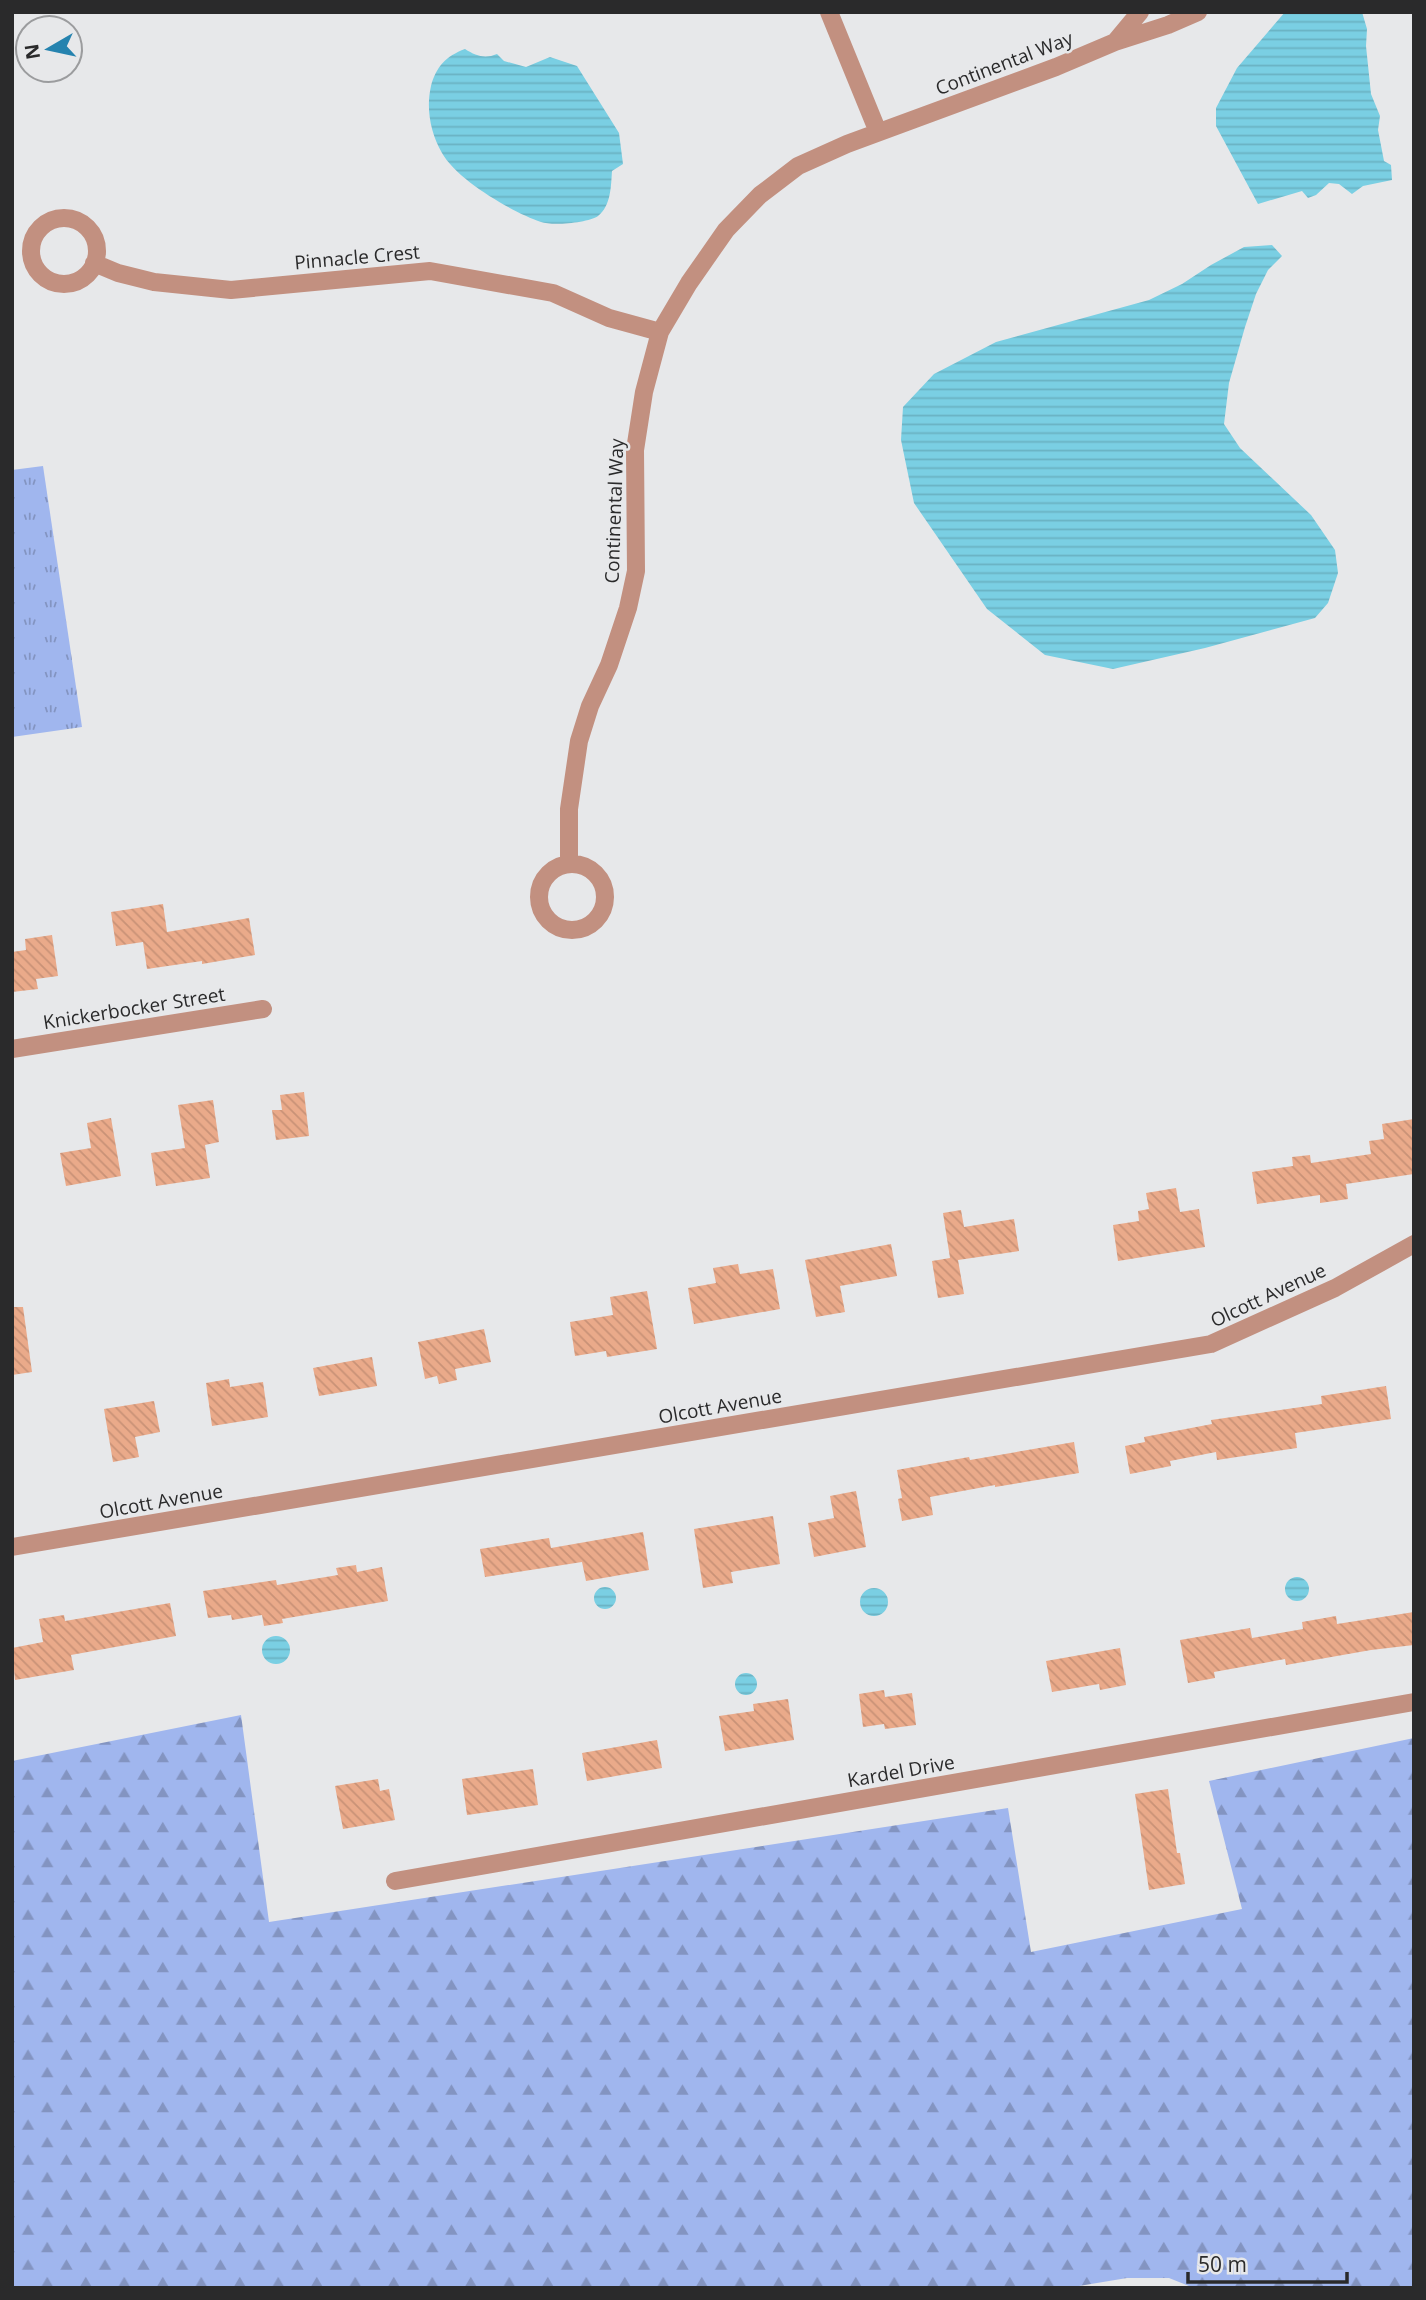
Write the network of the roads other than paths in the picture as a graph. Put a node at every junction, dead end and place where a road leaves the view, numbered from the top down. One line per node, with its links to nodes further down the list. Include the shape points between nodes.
1 (829, 12): 5 (street)
2 (1140, 12): 4 (street, Continental Way)
3 (1198, 12): 4 (street, Continental Way)
4 (1115, 41): 5 (street, Continental Way)
5 (878, 132): 7 (street, Continental Way, via 798,166 760,195 726,230)
6 (94, 263): 7 (street, Pinnacle Crest, via 154,282 231,290 430,271 554,293 609,318)
7 (660, 332): 8 (street, Continental Way, via 635,450 636,571 609,666 579,740 569,809)
8 (569, 864)
9 (263, 1009): 10 (street, Knickerbocker Street)
10 (12, 1049)
11 (1414, 1244): 12 (street, Olcott Avenue, via 1335,1288 1211,1344)
12 (12, 1547)
13 (1414, 1702): 14 (street, Kardel Drive)
14 (395, 1881)

